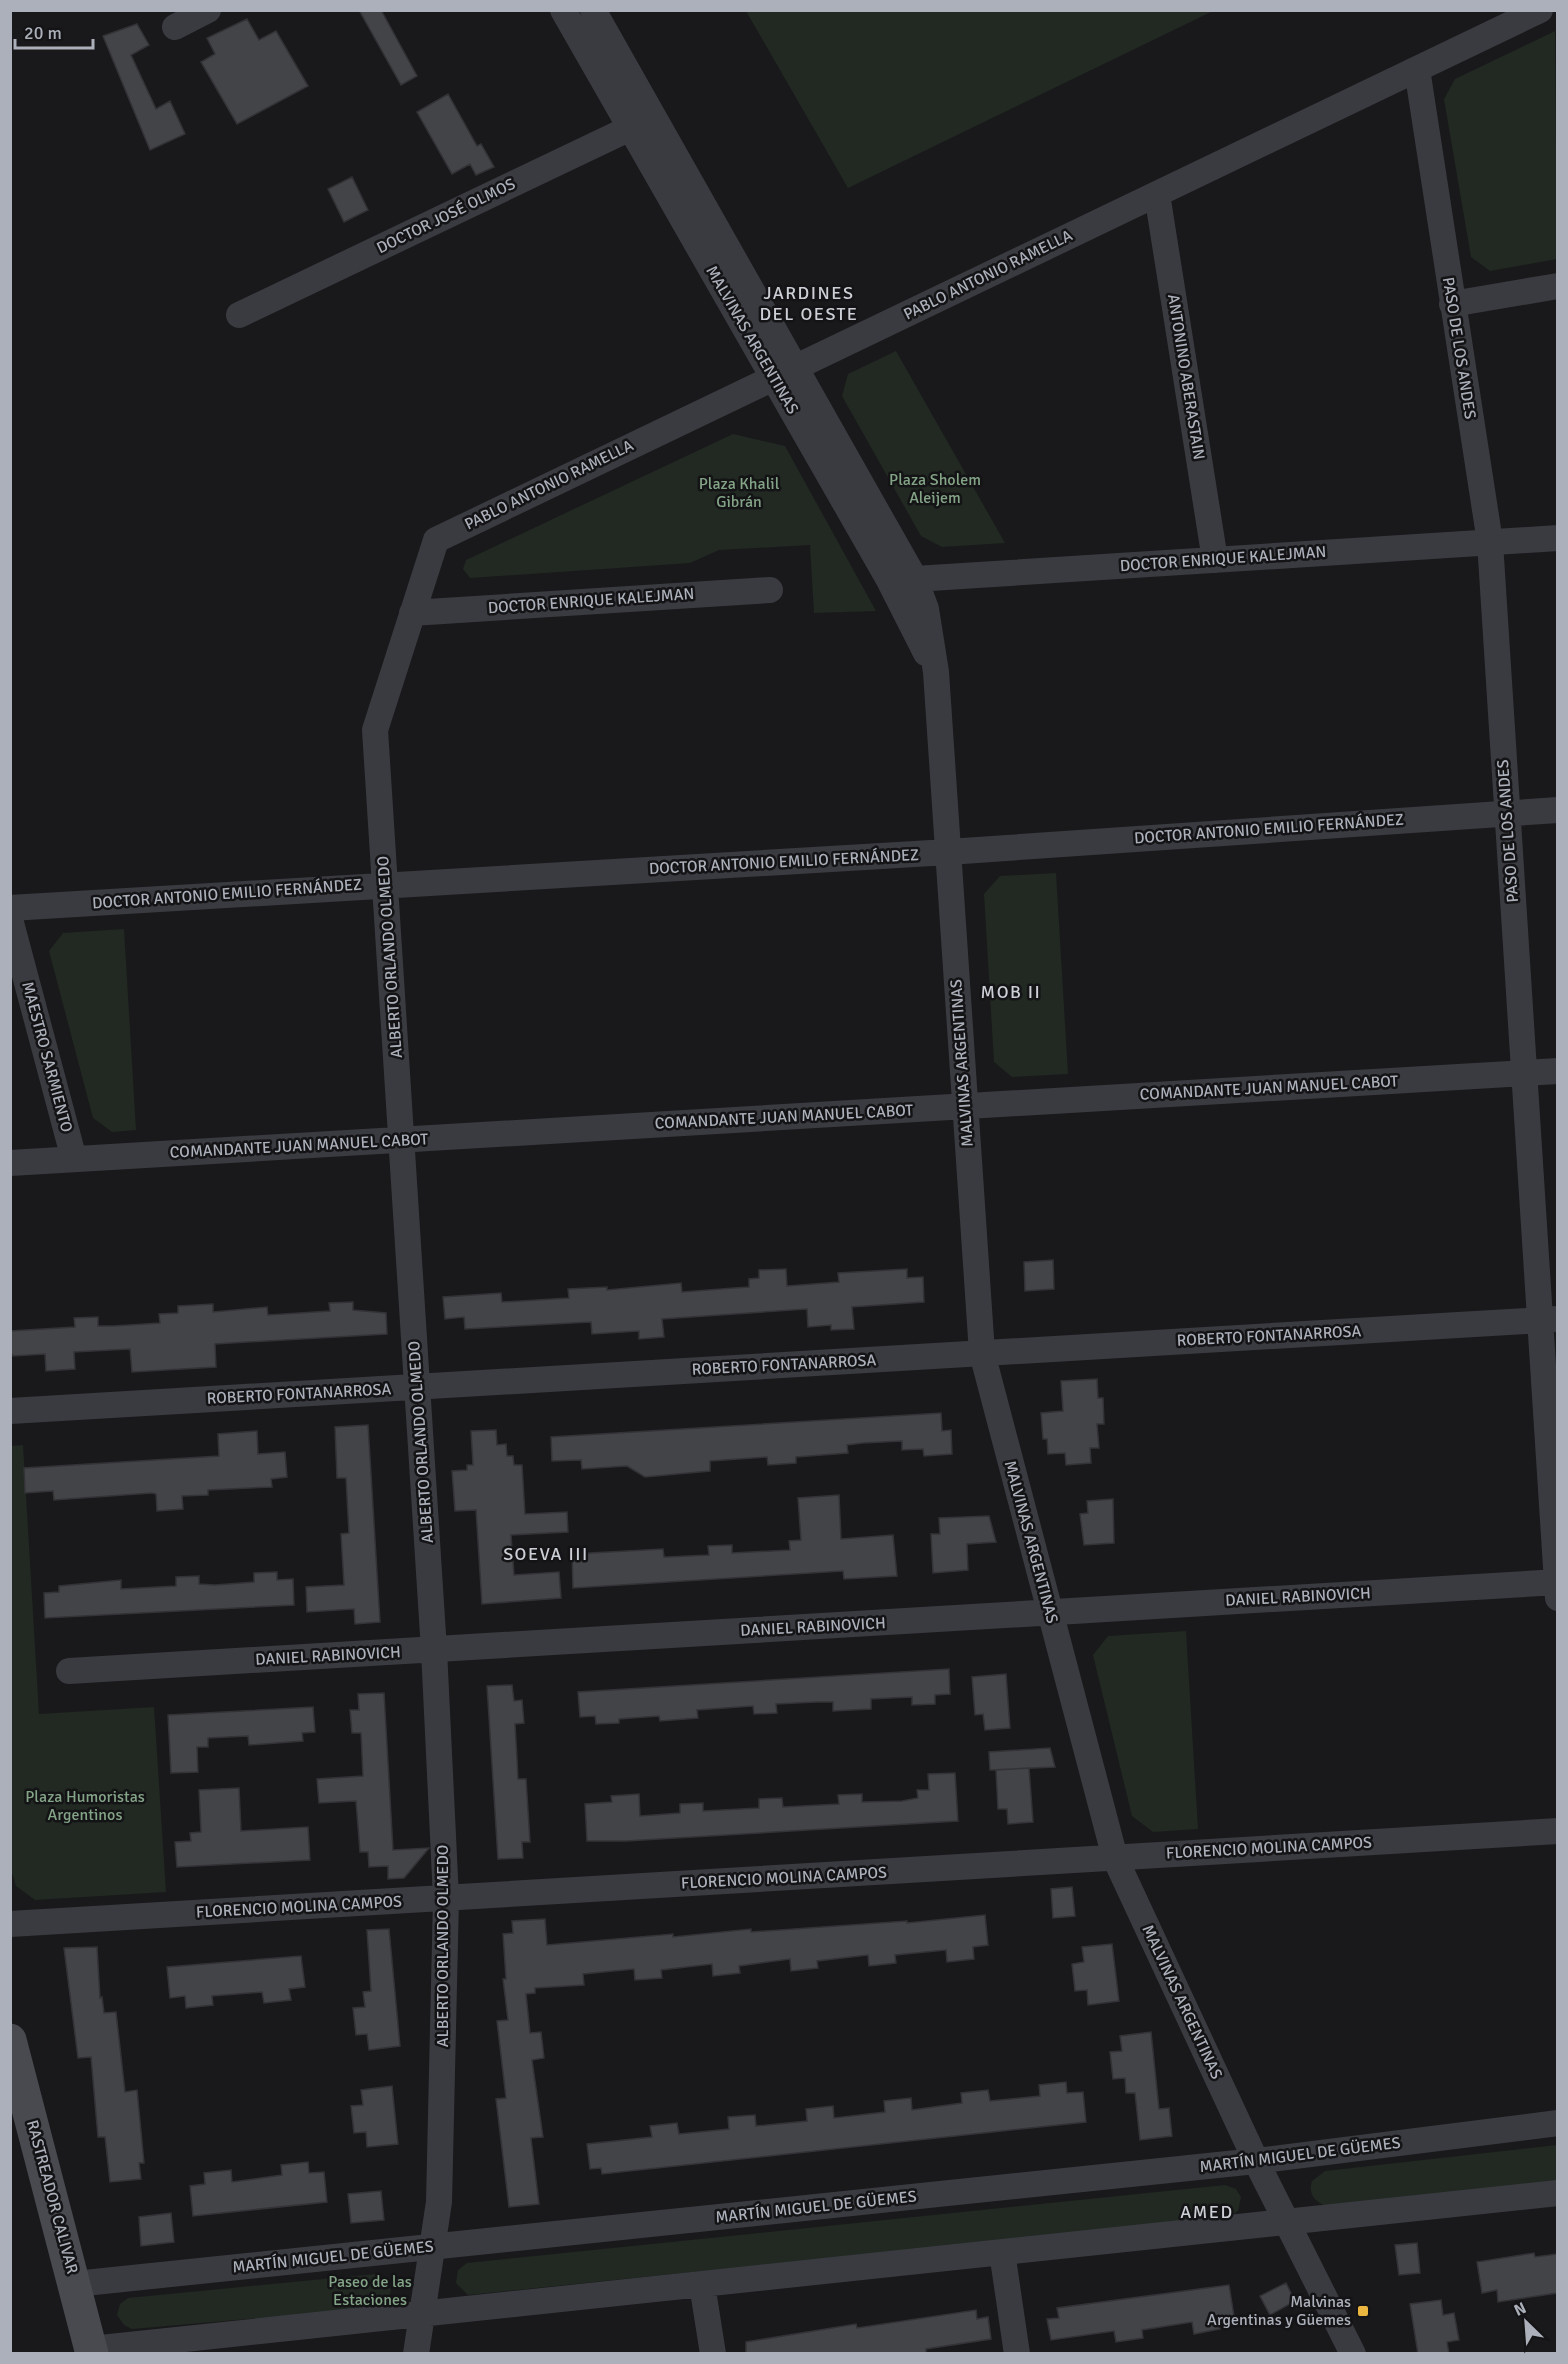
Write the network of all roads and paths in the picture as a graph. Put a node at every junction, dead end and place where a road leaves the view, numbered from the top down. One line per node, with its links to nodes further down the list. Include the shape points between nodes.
1 (208, 10): 5 (street)
2 (563, 10): 8 (street, MALVINAS ARGENTINAS)
3 (593, 10): 7 (street, MALVINAS ARGENTINAS)
4 (1540, 10): 6 (street, PABLO ANTONIO RAMELLA)
5 (175, 27)
6 (1417, 69): 9 (street, PABLO ANTONIO RAMELLA); 11 (street, PASO DE LOS ANDES)
7 (653, 117): 8 (street, DOCTOR JOSÉ OLMOS); 13 (street, MALVINAS ARGENTINAS)
8 (630, 127): 12 (street, DOCTOR JOSÉ OLMOS); 13 (street, MALVINAS ARGENTINAS)
9 (1157, 194): 13 (street, PABLO ANTONIO RAMELLA); 17 (street, ANTONINO ABERASTAIN)
10 (1557, 286): 11 (street)
11 (1452, 304): 16 (street, PASO DE LOS ANDES)
12 (239, 315)
13 (784, 372): 15 (street, PABLO ANTONIO RAMELLA); 18 (street, MALVINAS ARGENTINAS); 19 (street, MALVINAS ARGENTINAS)
14 (1557, 538): 16 (street, DOCTOR ENRIQUE KALEJMAN)
15 (436, 540): 21 (street, ALBERTO ORLANDO OLMEDO)
16 (1490, 542): 17 (street, DOCTOR ENRIQUE KALEJMAN); 24 (street, PASO DE LOS ANDES)
17 (1215, 560): 18 (street, DOCTOR ENRIQUE KALEJMAN)
18 (915, 579): 19 (street, DOCTOR ENRIQUE KALEJMAN); 22 (street, MALVINAS ARGENTINAS, via 926,609)
19 (889, 580): 22 (street, MALVINAS ARGENTINAS)
20 (770, 590): 21 (street, DOCTOR ENRIQUE KALEJMAN)
21 (412, 613): 26 (street, ALBERTO ORLANDO OLMEDO, via 375,730)
22 (936, 672): 25 (street, MALVINAS ARGENTINAS)
23 (1557, 810): 24 (street, DOCTOR ANTONIO EMILIO FERNÁNDEZ)
24 (1507, 812): 25 (street, DOCTOR ANTONIO EMILIO FERNÁNDEZ); 30 (street, PASO DE LOS ANDES)
25 (948, 852): 26 (street, DOCTOR ANTONIO EMILIO FERNÁNDEZ); 31 (street, MALVINAS ARGENTINAS)
26 (385, 885): 27 (street, DOCTOR ANTONIO EMILIO FERNÁNDEZ); 32 (street, ALBERTO ORLANDO OLMEDO)
27 (10, 908)
28 (10, 919): 33 (street, MAESTRO SARMIENTO)
29 (1557, 1071): 30 (street, COMANDANTE JUAN MANUEL CABOT)
30 (1524, 1073): 31 (street, COMANDANTE JUAN MANUEL CABOT); 35 (street, PASO DE LOS ANDES)
31 (965, 1106): 32 (street, COMANDANTE JUAN MANUEL CABOT); 36 (street, MALVINAS ARGENTINAS)
32 (401, 1140): 33 (street, COMANDANTE JUAN MANUEL CABOT); 37 (street, ALBERTO ORLANDO OLMEDO)
33 (74, 1159): 34 (street, COMANDANTE JUAN MANUEL CABOT)
34 (10, 1163)
35 (1549, 1320): 36 (street, ROBERTO FONTANARROSA); 39 (street, PASO DE LOS ANDES)
36 (982, 1353): 37 (street, ROBERTO FONTANARROSA); 40 (street, MALVINAS ARGENTINAS)
37 (417, 1387): 38 (street, ROBERTO FONTANARROSA); 41 (street, ALBERTO ORLANDO OLMEDO)
38 (10, 1411)
39 (1557, 1588): 40 (street, DANIEL RABINOVICH)
40 (1050, 1612): 41 (street, DANIEL RABINOVICH); 44 (street, MALVINAS ARGENTINAS)
41 (434, 1650): 42 (street, DANIEL RABINOVICH); 45 (street, ALBERTO ORLANDO OLMEDO)
42 (69, 1671)
43 (1557, 1831): 44 (street, FLORENCIO MOLINA CAMPOS)
44 (1115, 1858): 45 (street, FLORENCIO MOLINA CAMPOS); 49 (street, MALVINAS ARGENTINAS)
45 (446, 1898): 46 (street, FLORENCIO MOLINA CAMPOS); 52 (street, ALBERTO ORLANDO OLMEDO, via 439,2202)
46 (10, 1924)
47 (10, 2040): 54 (main road, RASTREADOR CALIVAR)
48 (1557, 2123): 49 (street, MARTÍN MIGUEL DE GÜEMES)
49 (1256, 2161): 51 (street, MALVINAS ARGENTINAS); 52 (street, MARTÍN MIGUEL DE GÜEMES)
50 (1557, 2193): 51 (street)
51 (1288, 2221): 53 (street); 61 (street, MALVINAS ARGENTINAS)
52 (432, 2247): 54 (street, MARTÍN MIGUEL DE GÜEMES); 56 (street, ALBERTO ORLANDO OLMEDO)
53 (1002, 2252): 55 (street); 60 (street)
54 (75, 2284): 57 (main road, RASTREADOR CALIVAR)
55 (702, 2284): 56 (street); 59 (street)
56 (422, 2314): 57 (street); 58 (street, ALBERTO ORLANDO OLMEDO)
57 (92, 2351)
58 (416, 2354)
59 (713, 2354)
60 (1017, 2354)
61 (1353, 2354)

